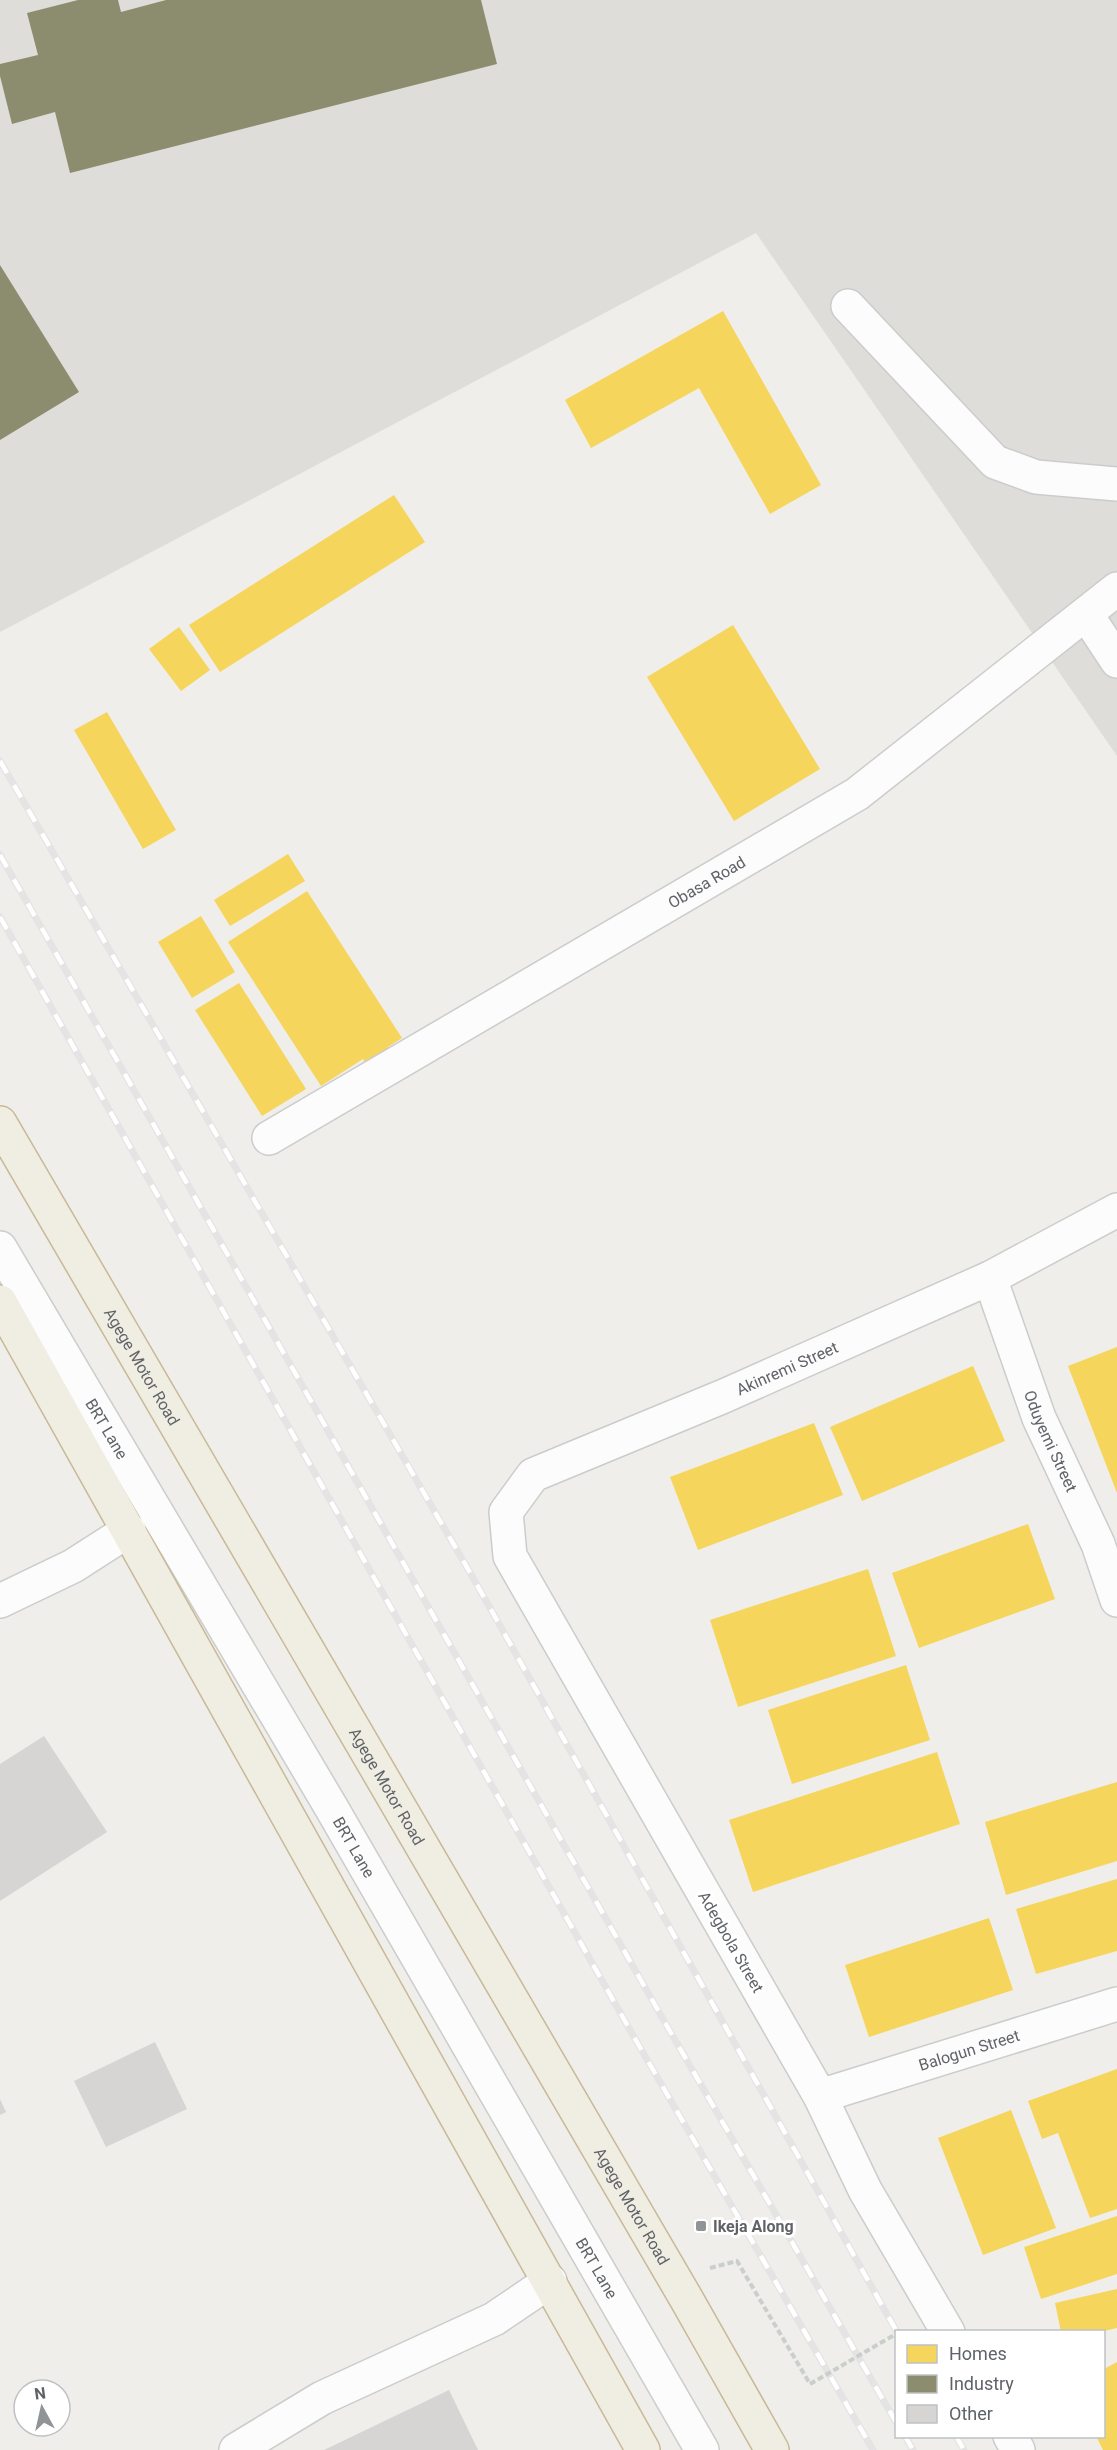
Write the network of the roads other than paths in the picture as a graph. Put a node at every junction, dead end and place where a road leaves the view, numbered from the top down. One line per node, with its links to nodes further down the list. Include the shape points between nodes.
1 (848, 306): 2 (street, via 995,462 1036,477)
2 (1117, 484)
3 (1117, 589): 4 (street, Obasa Road)
4 (1086, 614): 5 (street); 7 (street, Obasa Road, via 858,794)
5 (1117, 661)
6 (0, 1123): 24 (highway, Agege Motor Road)
7 (269, 1138)
8 (1117, 1210): 10 (street, Akinremi Street)
9 (0, 1248): 23 (street, BRT Lane, via 331,1807)
10 (990, 1278): 13 (street, Oduyemi Street, via 1039,1418); 14 (street, Akinremi Street, via 724,1396 533,1475 506,1512)
11 (0, 1302): 12 (highway)
12 (129, 1530): 16 (street, via 72,1566); 19 (highway)
13 (1107, 1541): 15 (street, Oduyemi Street)
14 (510, 1556): 18 (street, Adegbola Street)
15 (1117, 1600)
16 (0, 1601)
17 (1117, 2004): 18 (street, Balogun Street)
18 (820, 2096): 20 (street, Adegbola Street, via 865,2190)
19 (550, 2281): 21 (street, via 494,2319 322,2398); 22 (highway)
20 (947, 2330)
21 (236, 2450)
22 (643, 2450)
23 (702, 2450)
24 (772, 2450)

